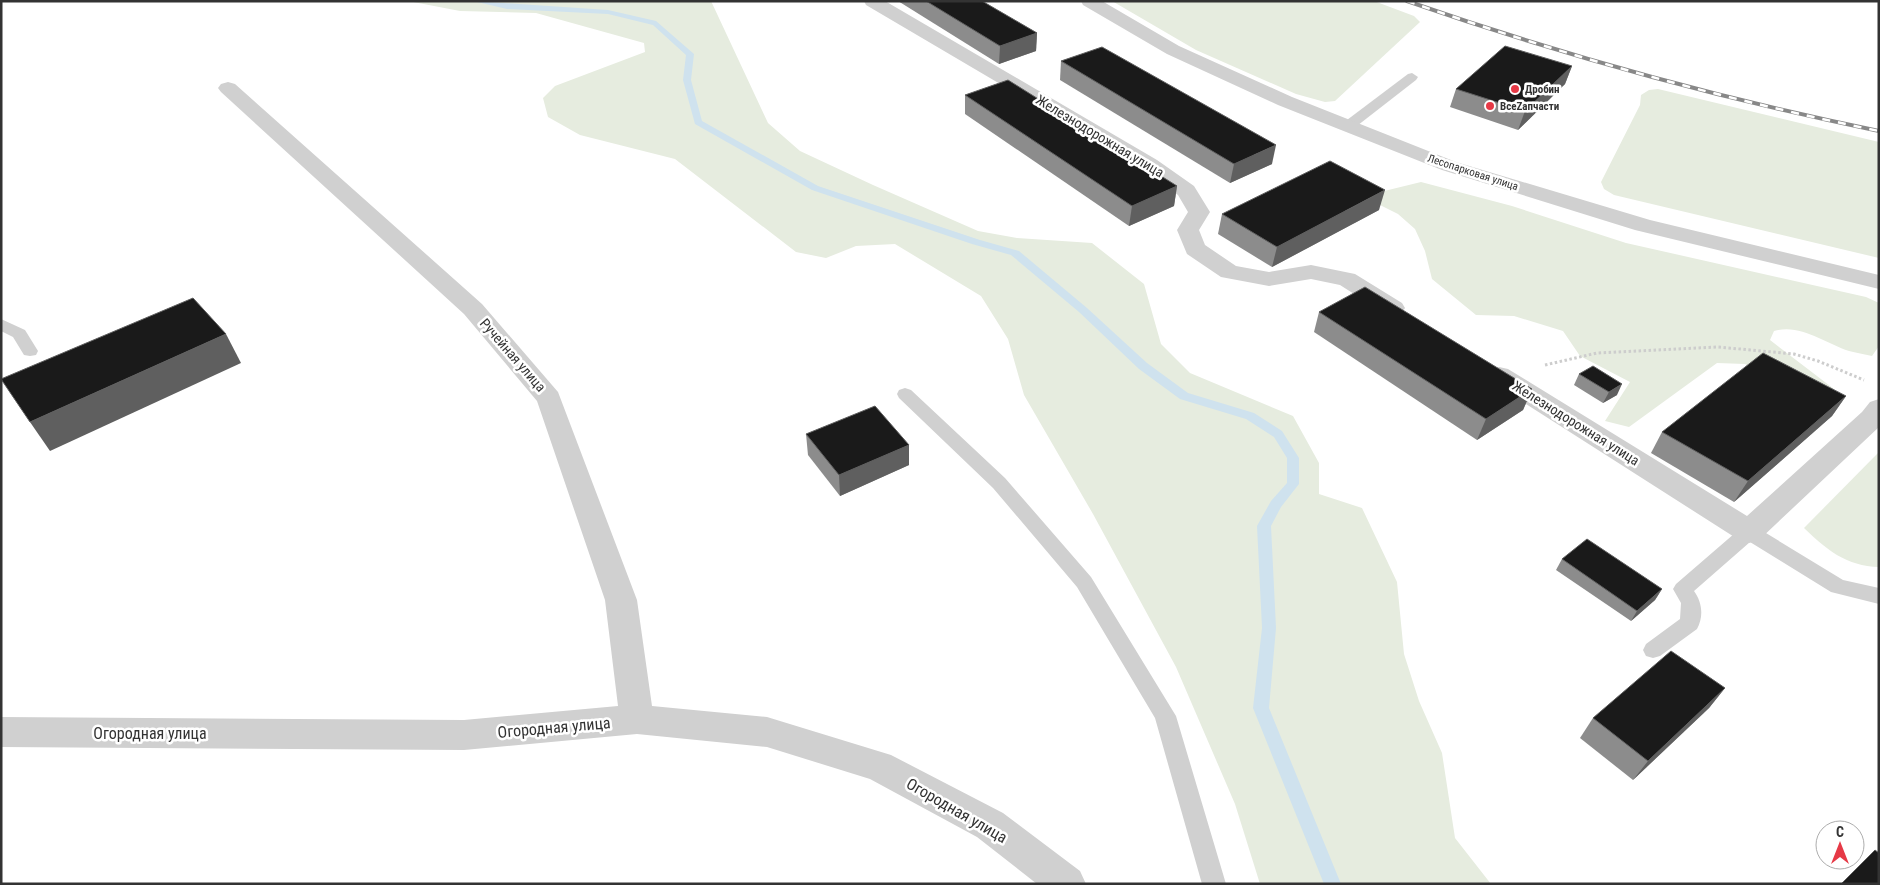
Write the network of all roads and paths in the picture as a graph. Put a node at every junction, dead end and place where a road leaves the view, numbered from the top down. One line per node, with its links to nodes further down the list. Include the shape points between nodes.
1 (872, 1): 7 (street, Железнодорожная улица, via 1150,164 1186,191 1199,212 1188,230 1195,249 1229,272 1269,280 1311,272 1347,279)
2 (1089, 1): 5 (street, Лесопарковая улица, via 1173,50)
3 (1412, 77): 5 (lane)
4 (228, 88): 17 (street, Ручейная улица, via 473,309 549,398 621,600)
5 (1348, 126): 6 (street, Лесопарковая улица, via 1448,166 1643,225)
6 (1879, 282)
7 (1411, 320)
8 (1, 324): 9 (lane, via 19,334)
9 (30, 351)
10 (1492, 370): 11 (path, via 1597,353 1718,348 1794,354); 14 (street, Железнодорожная улица)
11 (1870, 382)
12 (905, 394): 20 (lane, via 999,483 1084,582 1165,716)
13 (1876, 416): 14 (street)
14 (1749, 532): 15 (lane, via 1838,587); 16 (lane, via 1683,589 1691,602 1690,623)
15 (1879, 596)
16 (1653, 650)
17 (637, 719): 18 (street, Огородная улица, via 464,735); 19 (street, Огородная улица, via 767,732 879,766 990,825)
18 (1, 732)
19 (1067, 884)
20 (1214, 884)

